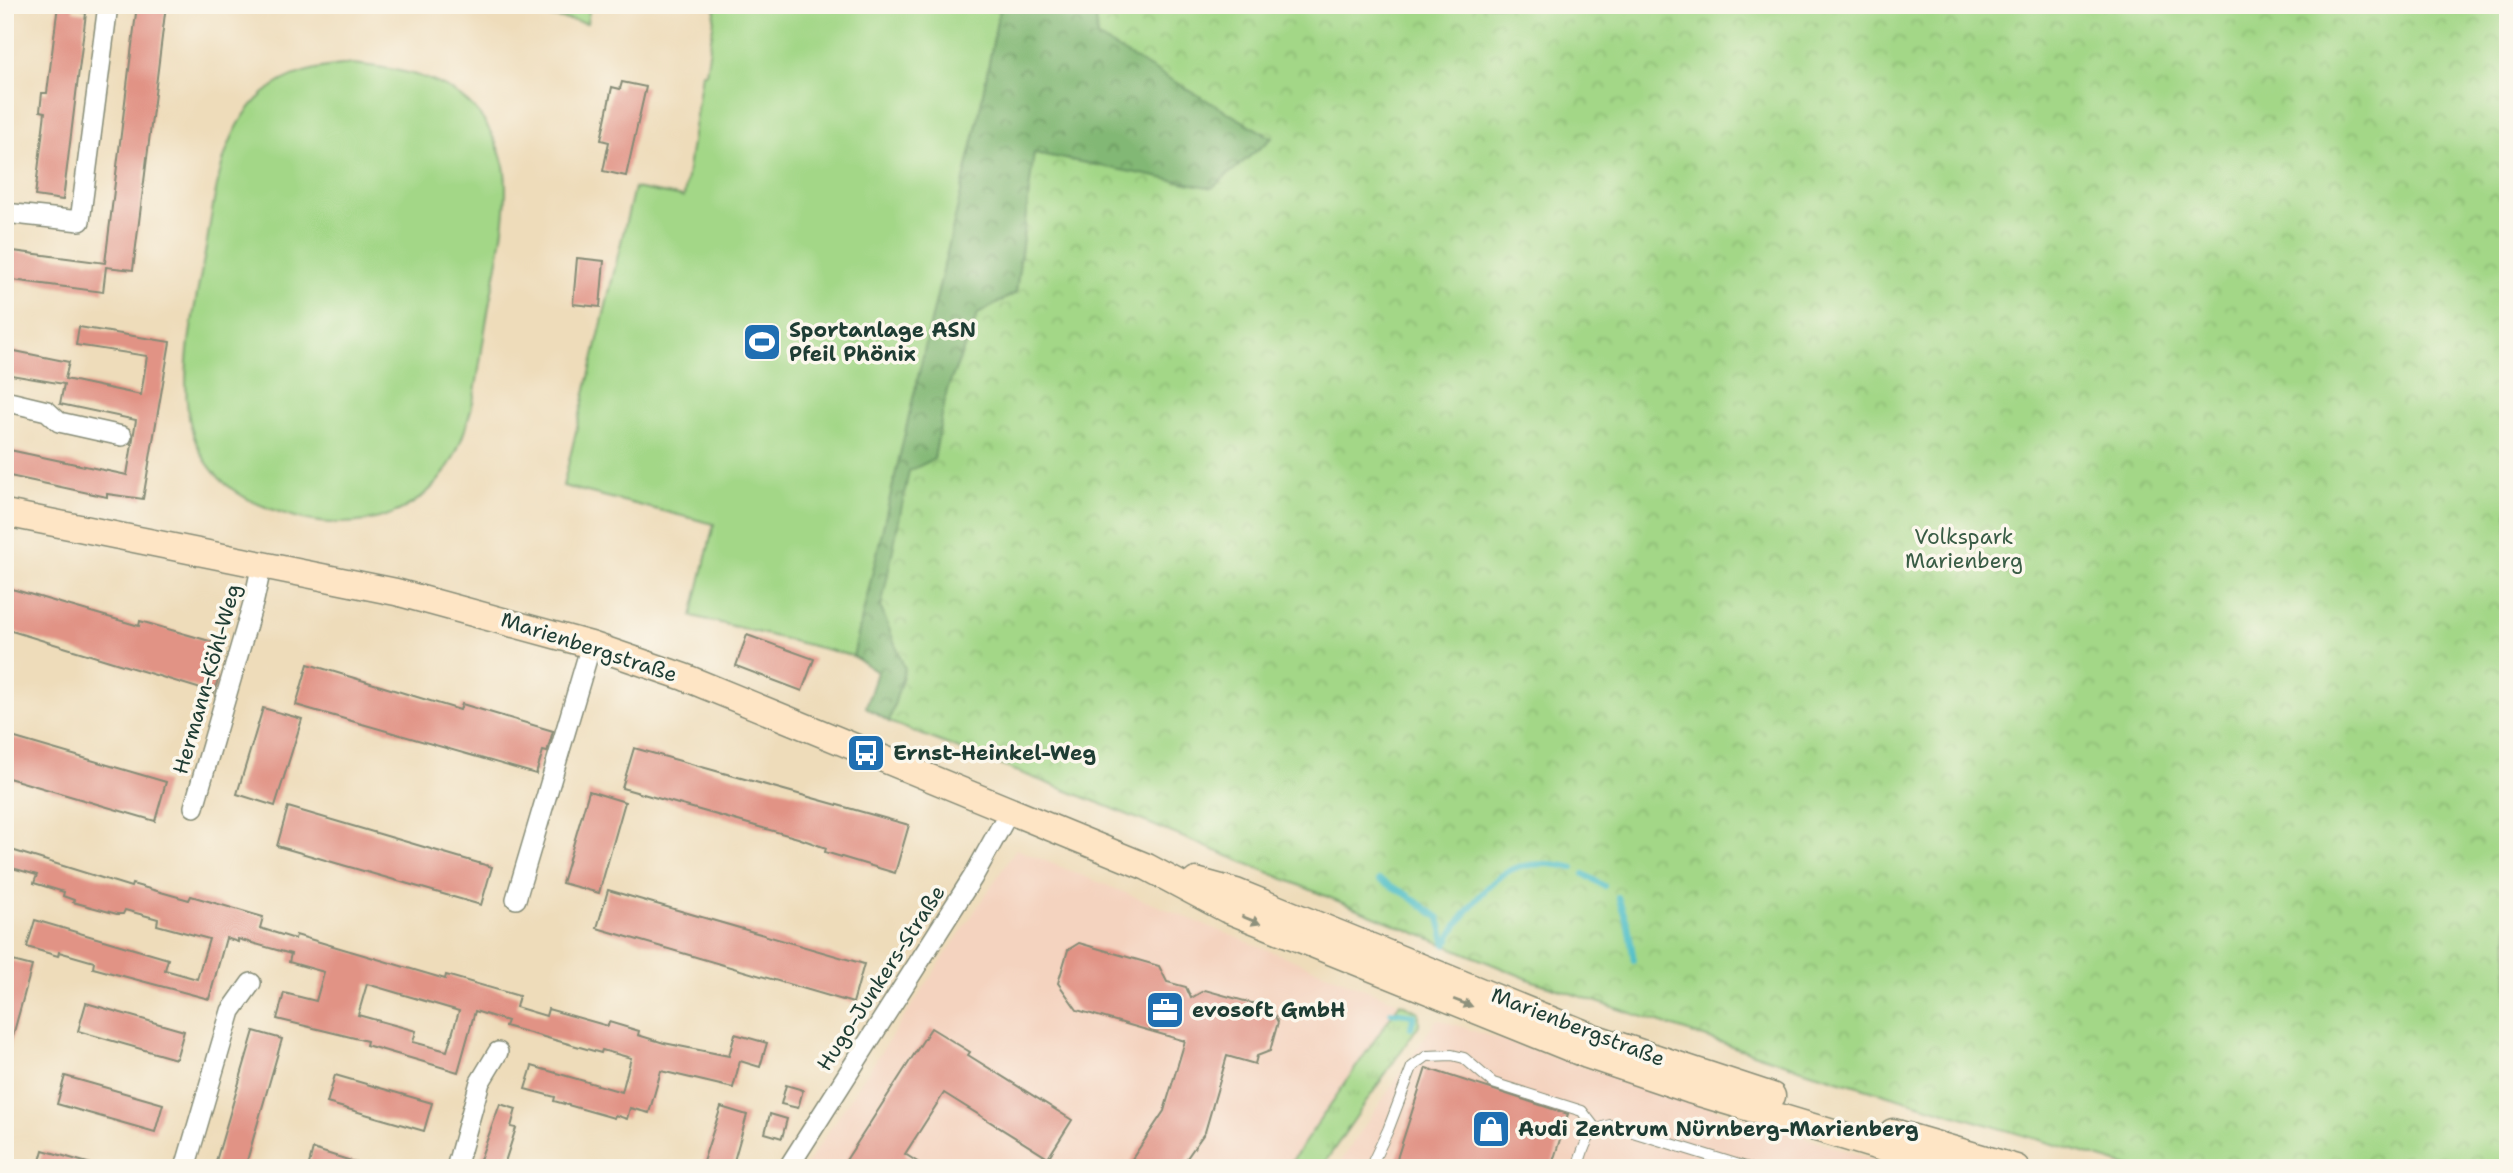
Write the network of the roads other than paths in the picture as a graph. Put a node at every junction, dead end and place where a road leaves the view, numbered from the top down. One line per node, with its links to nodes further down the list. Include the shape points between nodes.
1 (108, 5): 2 (street, via 80,221)
2 (5, 213)
3 (5, 401): 4 (street, via 47,411 59,422)
4 (122, 436)
5 (5, 513): 6 (main road, Marienbergstraße)
6 (262, 564): 7 (main road, Marienbergstraße, via 417,597); 8 (street, Hermann-Köhl-Weg)
7 (591, 645): 9 (main road, Marienbergstraße, via 684,677); 11 (street)
8 (194, 807)
9 (1009, 812): 10 (main road, Marienbergstraße); 19 (street, Hugo-Junkers-Straße, via 974,877)
10 (1147, 867): 14 (main road, Marienbergstraße, via 1236,892 1593,1037); 15 (main road, Marienbergstraße, one-way to 15, via 1263,925 1580,1052)
11 (516, 899)
12 (251, 983): 17 (street, via 231,1011)
13 (498, 1052): 18 (street, via 480,1082)
14 (1716, 1078): 15 (main road); 24 (main road, Marienbergstraße)
15 (1690, 1090): 23 (main road, Marienbergstraße)
16 (1595, 1128): 20 (lane, via 1582,1111 1493,1083 1464,1058 1427,1056 1412,1067); 21 (lane); 22 (lane, via 1610,1125)
17 (186, 1168)
18 (456, 1168)
19 (788, 1168)
20 (1370, 1168)
21 (1577, 1168)
22 (1747, 1168)
23 (1949, 1168)
24 (2017, 1168)

